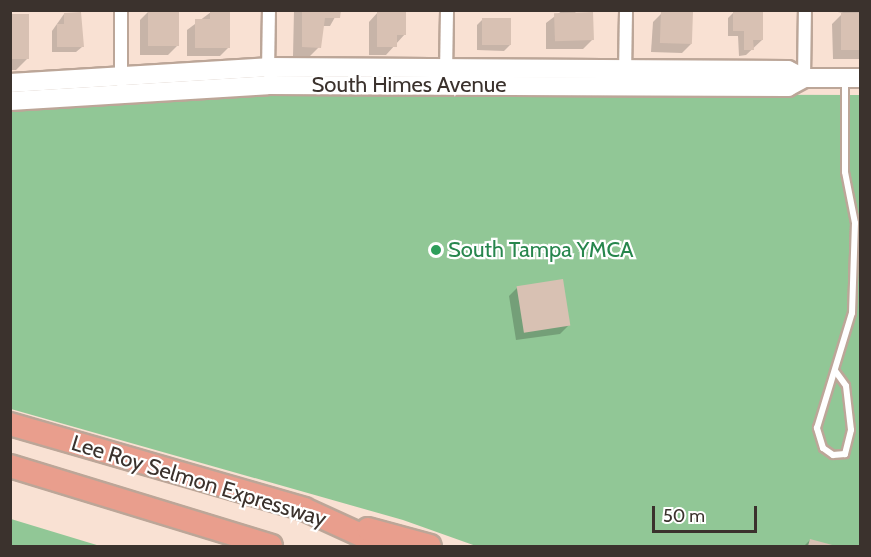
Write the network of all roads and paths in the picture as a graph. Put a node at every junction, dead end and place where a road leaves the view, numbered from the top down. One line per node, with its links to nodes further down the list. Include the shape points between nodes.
1 (121, 10): 11 (street)
2 (269, 10): 6 (street)
3 (447, 10): 7 (street)
4 (626, 10): 8 (street)
5 (805, 10): 9 (street)
6 (268, 76): 7 (street, South Himes Avenue); 11 (street, South Himes Avenue)
7 (446, 76): 8 (street, South Himes Avenue)
8 (625, 78): 9 (street, South Himes Avenue, via 788,87)
9 (804, 78): 10 (street, South Himes Avenue)
10 (853, 78): 13 (lane, via 845,172 855,223 852,313)
11 (121, 87): 12 (street, South Himes Avenue)
12 (11, 92)
13 (836, 372): 13 (lane, via 817,428 823,448 845,454 851,430 846,386)
14 (10, 424): 16 (highway, Lee Roy Selmon Expressway)
15 (10, 466): 17 (highway, Lee Roy Selmon Expressway)
16 (304, 509): 18 (highway, Lee Roy Selmon Expressway); 19 (highway); 20 (highway)
17 (271, 546)
18 (385, 546)
19 (398, 546)
20 (430, 546)

